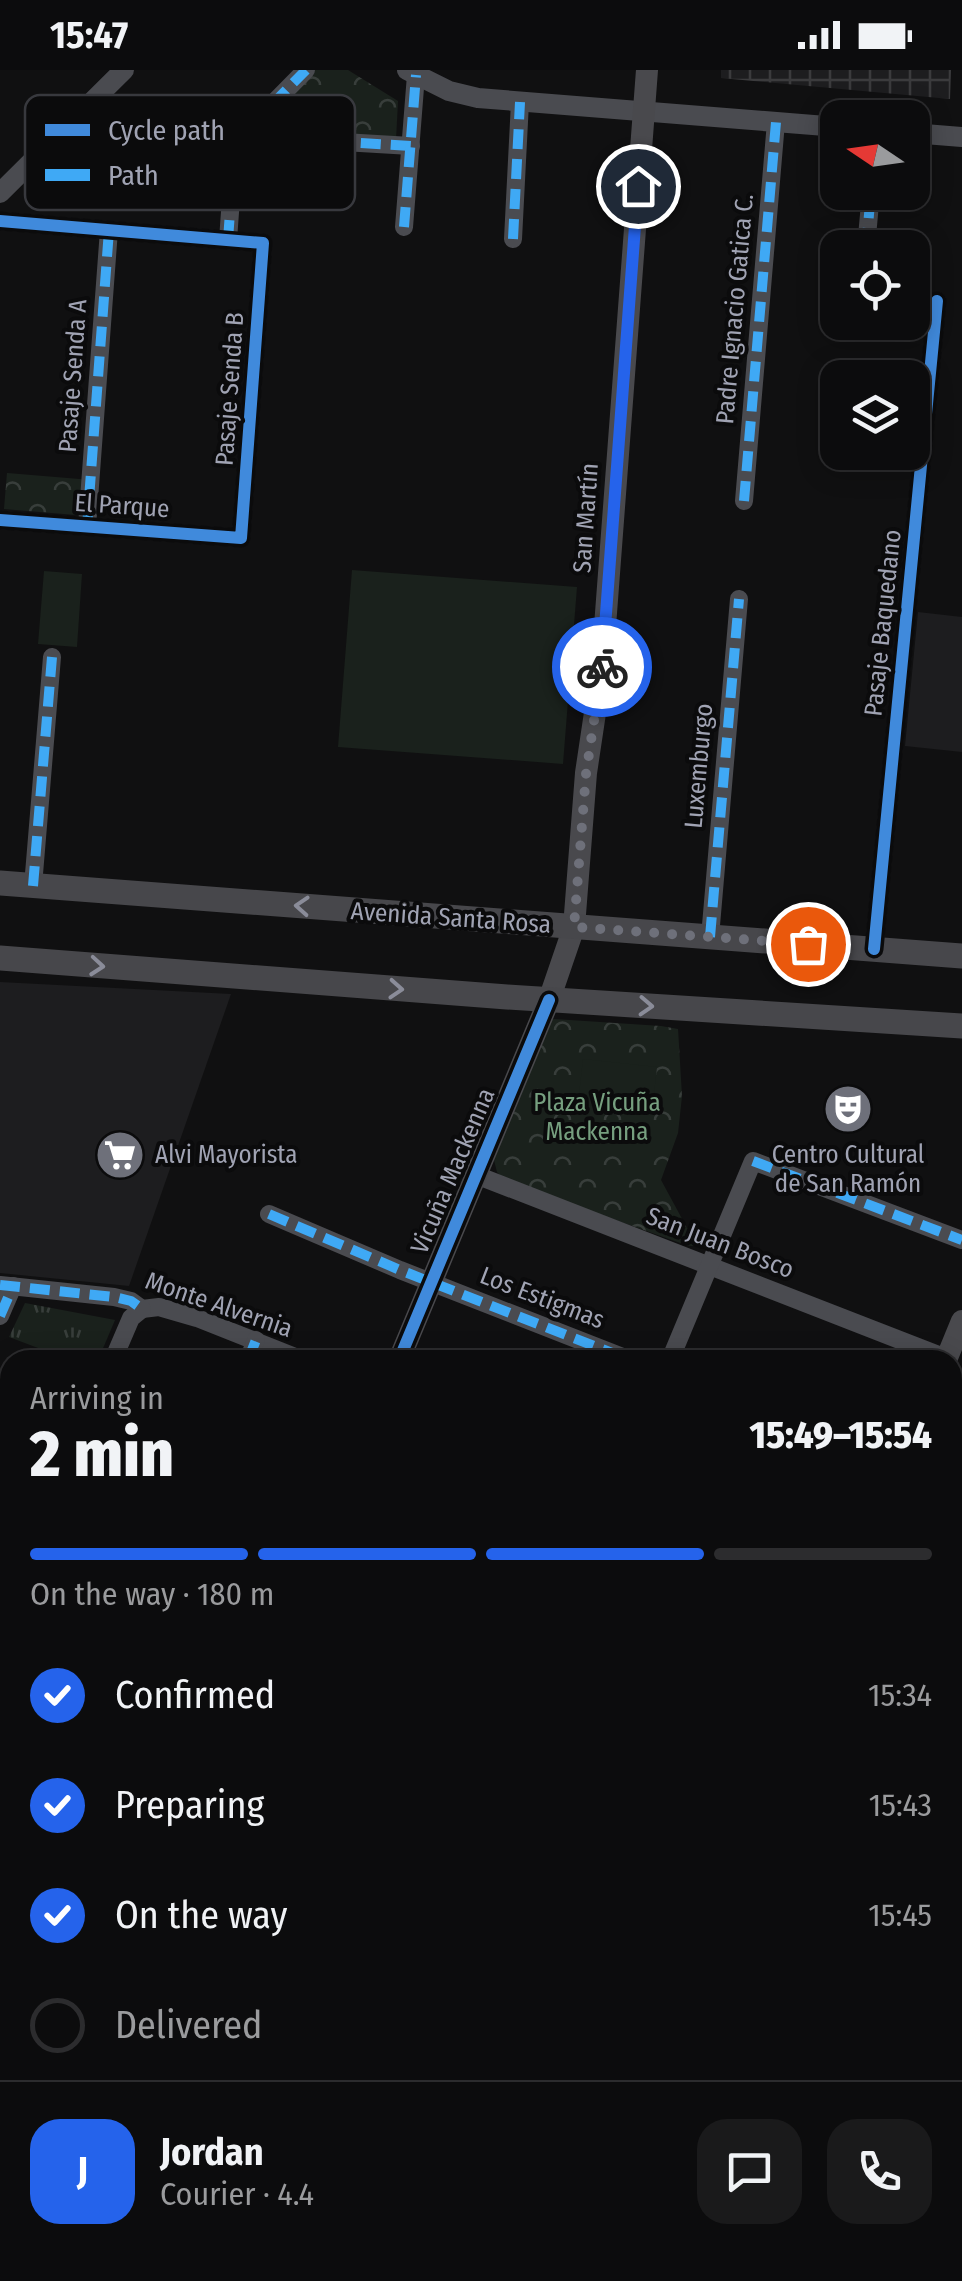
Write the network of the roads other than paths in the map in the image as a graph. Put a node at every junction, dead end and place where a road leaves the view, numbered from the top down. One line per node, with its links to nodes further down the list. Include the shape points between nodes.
1 (124, 70): 5 (street)
2 (306, 70): 6 (street)
3 (647, 70): 8 (main road)
4 (412, 72): 7 (street, via 464,95); 14 (street)
5 (99, 95)
6 (282, 95)
7 (520, 102): 8 (street); 22 (street)
8 (644, 112): 9 (street); 32 (main road, San Martín, via 602,666)
9 (776, 122): 10 (street); 24 (street, Padre Ignacio Gatica C.)
10 (820, 126)
11 (930, 134): 12 (street)
12 (962, 137)
13 (355, 143): 14 (street)
14 (411, 146): 19 (street)
15 (25, 168): 16 (street)
16 (0, 192)
17 (230, 210): 21 (street)
18 (0, 221): 20 (street)
19 (404, 227)
20 (109, 230): 21 (street); 26 (street, Pasaje Senda A)
21 (228, 240): 27 (street, Pasaje Senda B, via 263,243)
22 (513, 240)
23 (937, 301): 34 (street, Pasaje Baquedano)
24 (744, 501)
25 (0, 520): 26 (street, El Parque)
26 (86, 526): 27 (street, El Parque)
27 (242, 538)
28 (738, 599): 33 (street, Luxemburgo)
29 (52, 657): 31 (street)
30 (0, 883): 31 (main road, Avenida Santa Rosa)
31 (33, 886): 32 (main road, Avenida Santa Rosa, one-way to 31)
32 (574, 927): 33 (main road, Avenida Santa Rosa); 37 (main road, Vicuña Mackenna)
33 (710, 938): 34 (main road, Avenida Santa Rosa)
34 (874, 950): 35 (main road, Avenida Santa Rosa)
35 (962, 956)
36 (0, 958): 37 (main road, one-way to 37)
37 (548, 1000): 38 (main road, one-way to 38); 39 (main road, Vicuña Mackenna)
38 (962, 1026)
39 (476, 1174): 42 (street, San Juan Bosco); 43 (main road, Vicuña Mackenna)
40 (270, 1214): 43 (street, Los Estigmas)
41 (962, 1240): 42 (street, via 753,1161)
42 (709, 1266): 54 (street); 55 (street, San Juan Bosco)
43 (431, 1282): 52 (main road, Vicuña Mackenna); 53 (street, Los Estigmas)
44 (6, 1285): 45 (street, Monte Alvernia, via 114,1297); 46 (street)
45 (142, 1308): 48 (street, Monte Alvernia, via 159,1307); 49 (street)
46 (0, 1316)
47 (962, 1321): 56 (main road)
48 (256, 1340): 50 (street); 51 (street, Monte Alvernia)
49 (117, 1350)
50 (252, 1350)
51 (280, 1350)
52 (403, 1350)
53 (604, 1350)
54 (674, 1350)
55 (923, 1350)
56 (950, 1350)

